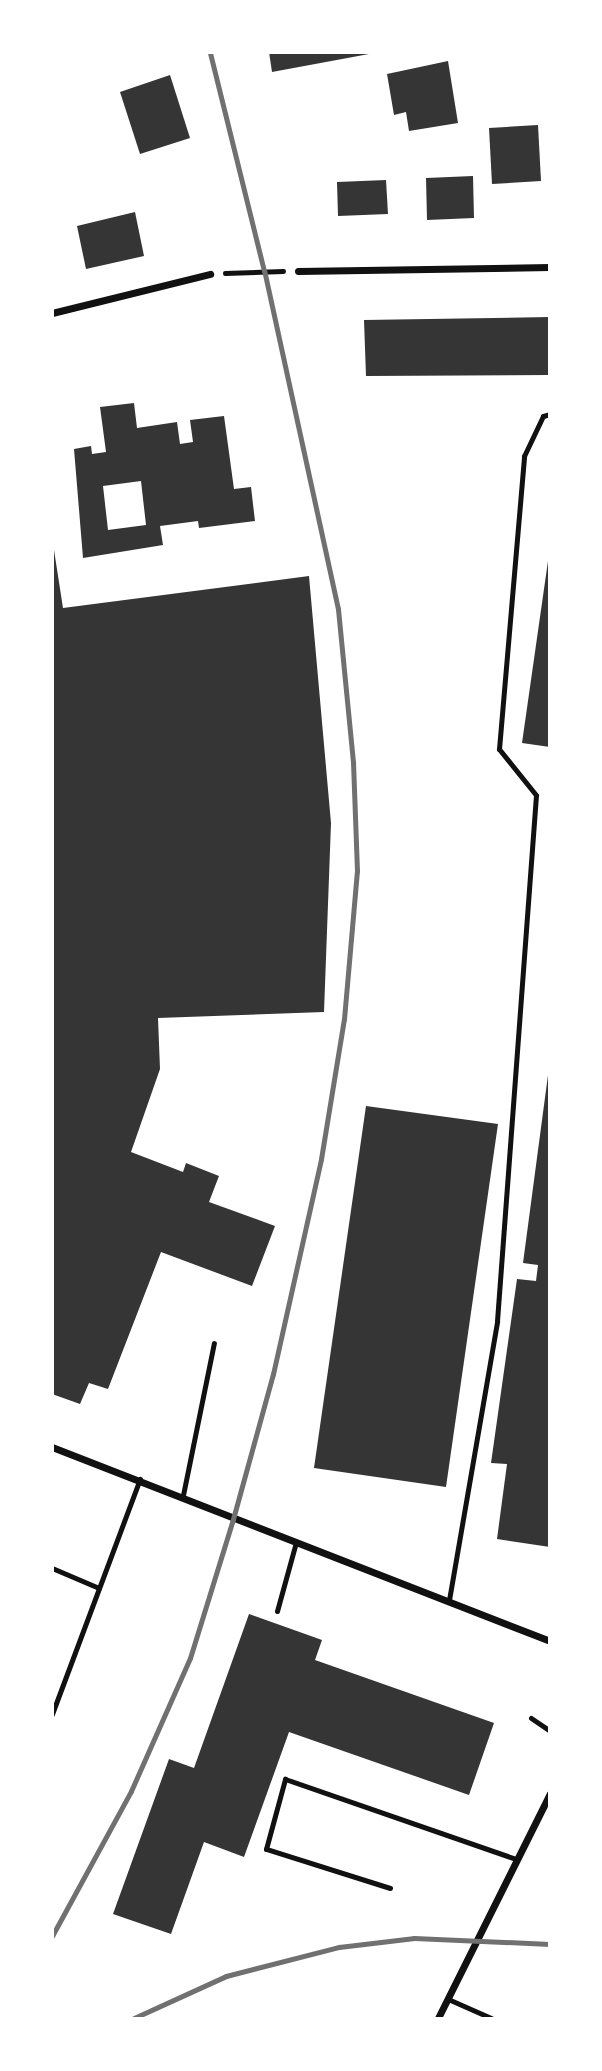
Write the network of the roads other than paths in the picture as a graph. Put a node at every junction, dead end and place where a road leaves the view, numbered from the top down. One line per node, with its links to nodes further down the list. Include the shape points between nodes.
1 (550, 267): 2 (street)
2 (298, 271)
3 (210, 274): 4 (street)
4 (52, 313)
5 (550, 414): 13 (lane, via 543,416 524,456 499,749 536,795 497,1321)
6 (214, 1343): 9 (lane)
7 (52, 1447): 8 (street)
8 (139, 1479): 9 (street); 12 (lane)
9 (183, 1495): 10 (street)
10 (296, 1542): 13 (street); 14 (lane)
11 (52, 1568): 12 (lane)
12 (99, 1588): 16 (lane)
13 (449, 1600): 15 (street)
14 (277, 1611)
15 (550, 1641)
16 (52, 1714)
17 (531, 1718): 18 (lane)
18 (550, 1731)
19 (550, 1793): 20 (street)
20 (516, 1860): 21 (lane, via 285,1779 266,1849); 22 (street)
21 (390, 1888)
22 (448, 1998): 23 (street); 24 (lane)
23 (438, 2018)
24 (491, 2018)

